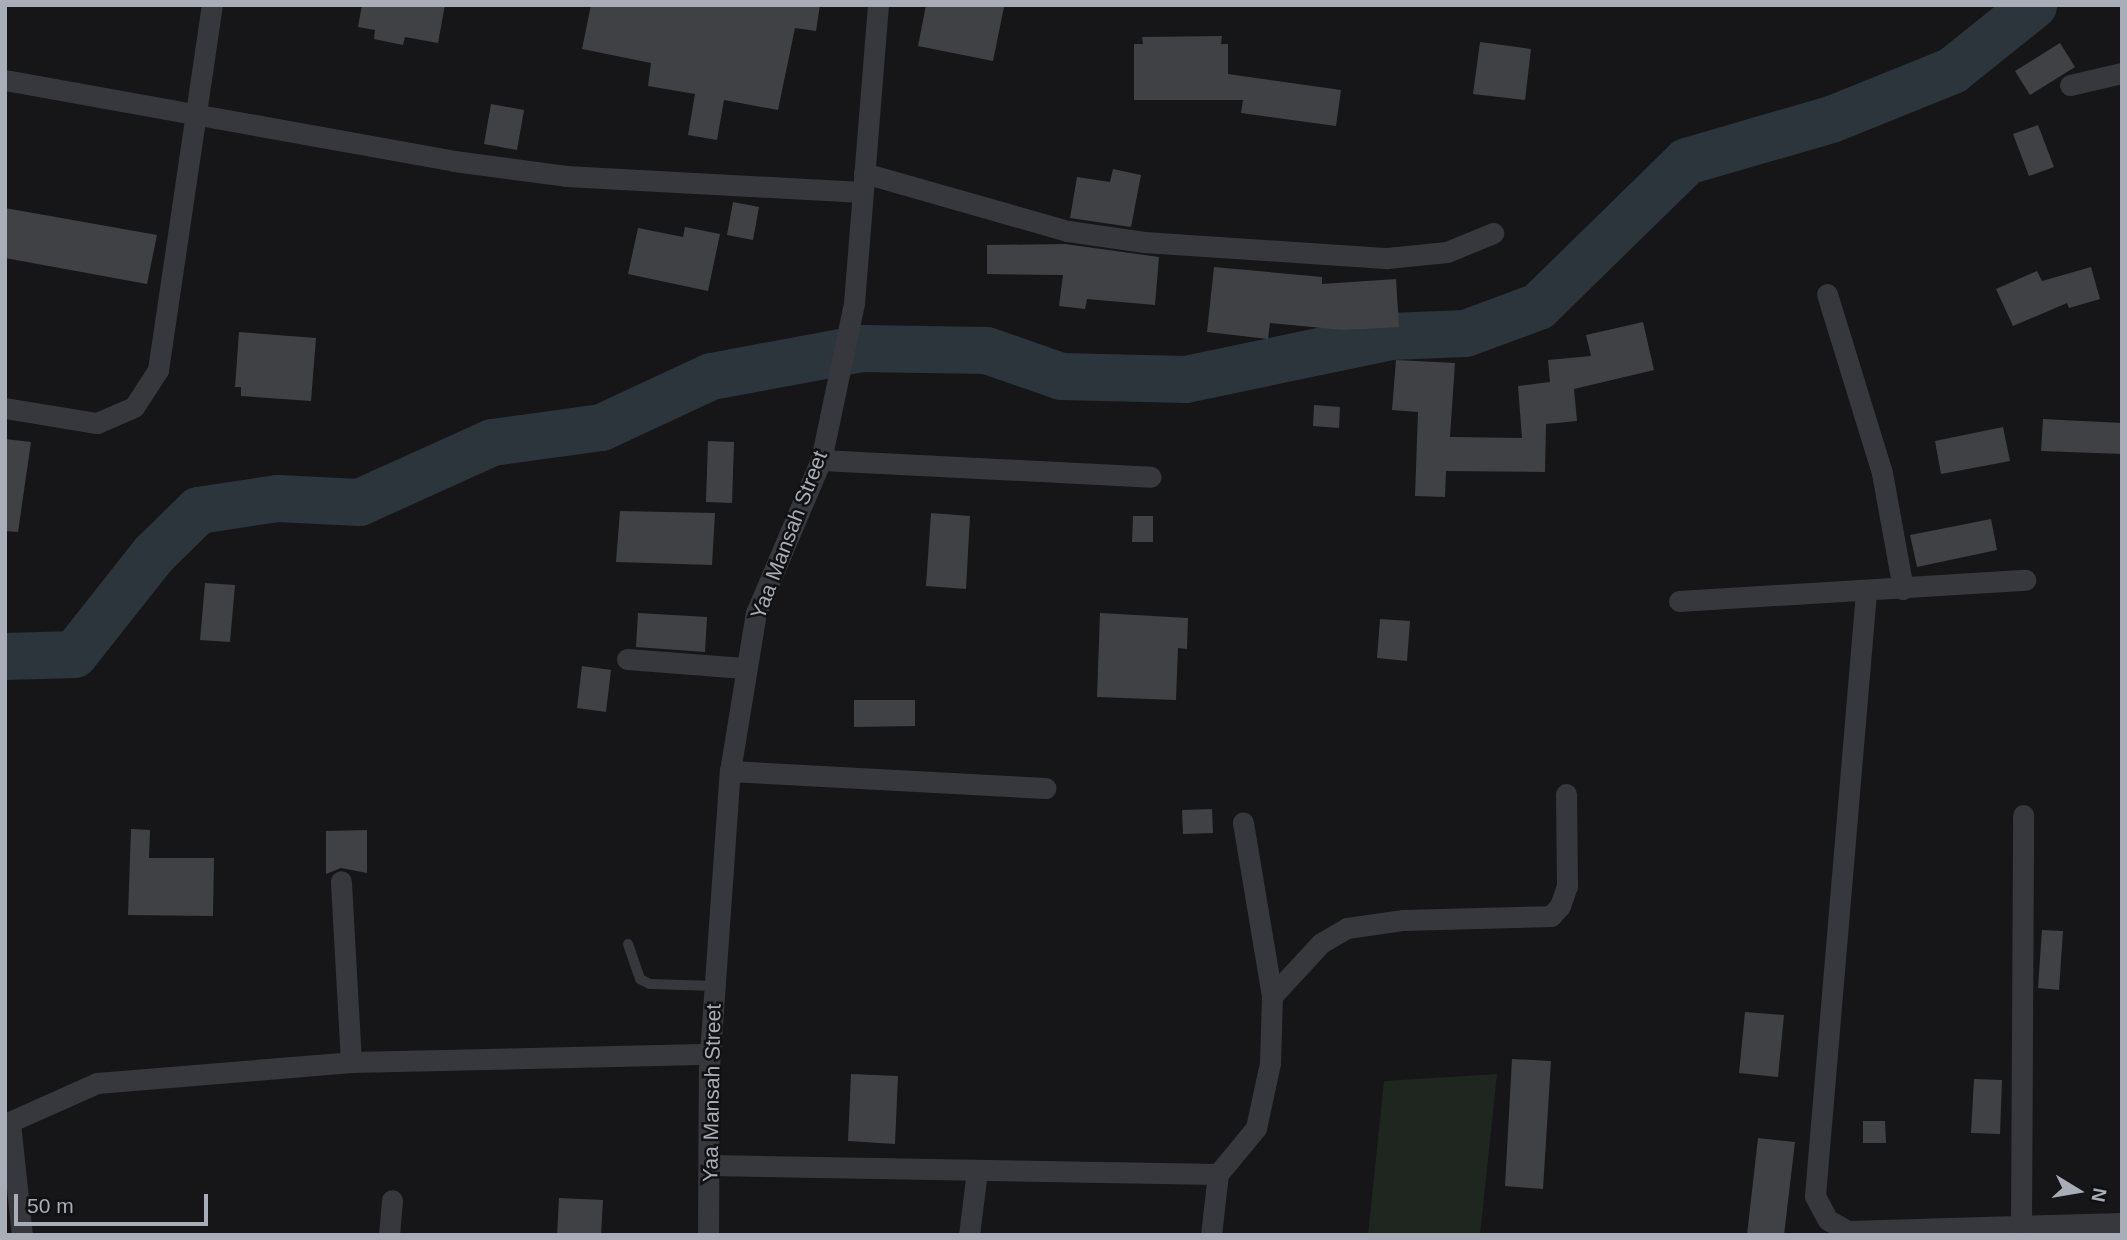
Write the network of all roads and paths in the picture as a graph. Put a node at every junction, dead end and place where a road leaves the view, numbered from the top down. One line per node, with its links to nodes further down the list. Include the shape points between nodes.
1 (212, 5): 6 (street)
2 (878, 5): 7 (street, Yaa Mansah Street)
3 (2122, 74): 5 (street)
4 (5, 80): 6 (street)
5 (2070, 85)
6 (195, 114): 7 (street, via 566,176); 10 (street, via 158,370 134,407 97,423)
7 (863, 183): 8 (street, via 1068,231 1144,242 1387,258 1447,252); 11 (street, Yaa Mansah Street, via 854,303)
8 (1493, 233)
9 (1827, 294): 14 (street, via 1882,472)
10 (5, 408)
11 (821, 460): 12 (street); 18 (street, Yaa Mansah Street, via 756,613)
12 (1151, 477)
13 (2025, 580): 14 (street)
14 (1903, 589): 15 (street)
15 (1866, 592): 16 (street); 36 (street, via 1815,1196 1828,1220 1848,1231)
16 (1679, 601)
17 (627, 659): 18 (street)
18 (744, 668): 19 (street, Yaa Mansah Street)
19 (730, 771): 20 (street); 26 (street, Yaa Mansah Street)
20 (1046, 789)
21 (1566, 794): 27 (street, via 1567,886 1551,916 1403,920 1347,928 1321,943)
22 (2023, 815): 36 (street)
23 (1243, 821): 27 (street)
24 (341, 881): 29 (street)
25 (628, 944): 26 (lane, via 640,979 650,984)
26 (715, 986): 28 (street, Yaa Mansah Street)
27 (1272, 996): 33 (street, via 1270,1063 1256,1128)
28 (711, 1054): 29 (street); 31 (street, Yaa Mansah Street)
29 (351, 1062): 30 (street, via 97,1083)
30 (8, 1124): 37 (street)
31 (711, 1166): 32 (street); 39 (street, Yaa Mansah Street)
32 (977, 1171): 33 (street); 40 (street)
33 (1218, 1174): 41 (street)
34 (392, 1200): 38 (street)
35 (2122, 1223): 36 (street)
36 (2021, 1226)
37 (22, 1235)
38 (390, 1235)
39 (708, 1235)
40 (970, 1235)
41 (1211, 1235)

